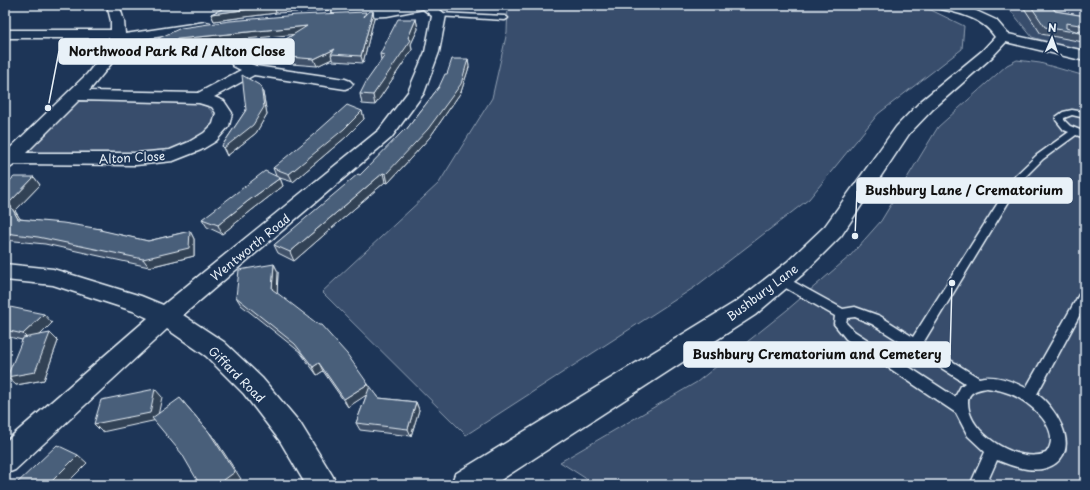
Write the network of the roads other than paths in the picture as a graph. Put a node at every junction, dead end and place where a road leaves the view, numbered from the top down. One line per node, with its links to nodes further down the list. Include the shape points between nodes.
1 (113, 5): 8 (street, via 118,20)
2 (941, 5): 9 (street, via 979,16 993,24)
3 (429, 8): 4 (street); 5 (lane); 24 (street, Wentworth Road, via 432,52 416,93 385,134)
4 (322, 15)
5 (505, 18)
6 (221, 24): 8 (street)
7 (5, 34): 8 (street)
8 (117, 36): 14 (street, via 102,67)
9 (1003, 37): 10 (street); 21 (street, Bushbury Lane, via 987,54 927,105 902,131 833,231)
10 (1085, 56)
11 (337, 68): 12 (street)
12 (324, 81): 13 (street); 15 (street, via 245,66)
13 (345, 84)
14 (76, 95): 15 (street, Alton Close); 19 (street)
15 (201, 98): 19 (street, Alton Close, via 218,104 224,113 221,126 210,137 173,155 136,159)
16 (1085, 115): 17 (lane, via 1068,113 1060,117 1062,124)
17 (1074, 132): 18 (lane); 25 (lane, via 1040,157 1018,178)
18 (1085, 135)
19 (7, 160)
20 (5, 272): 24 (street, Giffard Road, via 53,277 106,293)
21 (781, 280): 23 (lane); 32 (street, Bushbury Lane, via 746,308)
22 (1085, 294): 27 (lane)
23 (842, 314): 25 (lane, via 855,312 876,320); 28 (lane, via 840,324 850,335)
24 (166, 316): 30 (street, Wentworth Road); 31 (street, Giffard Road, via 215,349 253,386 290,432)
25 (915, 344): 26 (lane)
26 (976, 383): 27 (lane, via 1001,384); 28 (lane, via 966,388 961,397)
27 (1029, 396): 29 (lane, via 1053,420 1059,433 1059,446 1054,455 1044,461 1030,462 1014,459)
28 (961, 409): 29 (lane, via 971,429)
29 (994, 450): 33 (lane)
30 (5, 460)
31 (322, 485)
32 (466, 485)
33 (978, 485)

